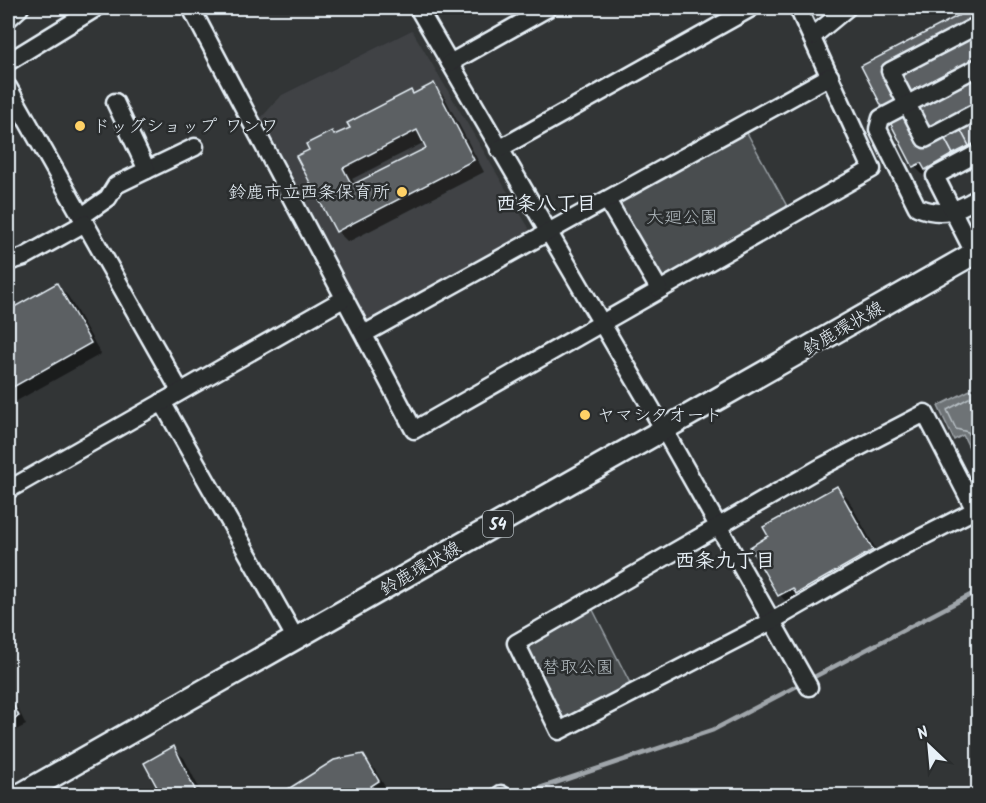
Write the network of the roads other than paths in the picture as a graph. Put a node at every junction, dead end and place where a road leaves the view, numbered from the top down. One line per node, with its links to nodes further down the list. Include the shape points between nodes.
1 (20, 8): 9 (street)
2 (96, 8): 12 (street)
3 (191, 8): 32 (street)
4 (418, 8): 13 (street)
5 (548, 8): 13 (street)
6 (751, 8): 21 (street)
7 (798, 8): 11 (street)
8 (847, 8): 11 (street)
9 (8, 19)
10 (978, 25): 18 (street, via 890,71)
11 (812, 37): 15 (street)
12 (8, 62)
13 (450, 63): 21 (street)
14 (978, 67): 18 (street)
15 (830, 76): 25 (street); 31 (street, via 872,169)
16 (8, 87): 27 (street)
17 (115, 102): 23 (street)
18 (908, 105): 19 (street, via 925,139); 26 (street, via 881,118 878,129 917,207 932,213)
19 (978, 111)
20 (195, 147): 23 (street)
21 (500, 148): 28 (street)
22 (978, 153): 26 (street, via 934,176)
23 (147, 170): 27 (street, via 116,185 108,198)
24 (978, 198): 26 (street)
25 (608, 200): 28 (street); 31 (street)
26 (954, 213): 29 (street)
27 (83, 219): 30 (street, via 24,257); 35 (street)
28 (548, 233): 33 (street); 34 (street)
29 (976, 252): 37 (main road, 鈴鹿環状線 / 54)
30 (8, 262)
31 (659, 290): 33 (street)
32 (345, 298): 34 (street); 35 (street)
33 (601, 322): 34 (street, via 414,430); 37 (street)
34 (364, 334)
35 (180, 391): 36 (street)
36 (162, 402): 38 (street); 41 (street)
37 (664, 430): 39 (street); 41 (main road, 鈴鹿環状線 / 54)
38 (8, 490)
39 (718, 527): 40 (street); 40 (street, via 516,643 559,731); 40 (street, via 925,413 975,510)
40 (772, 621): 42 (street)
41 (296, 639): 43 (main road, 鈴鹿環状線 / 54)
42 (808, 687)
43 (18, 795)

